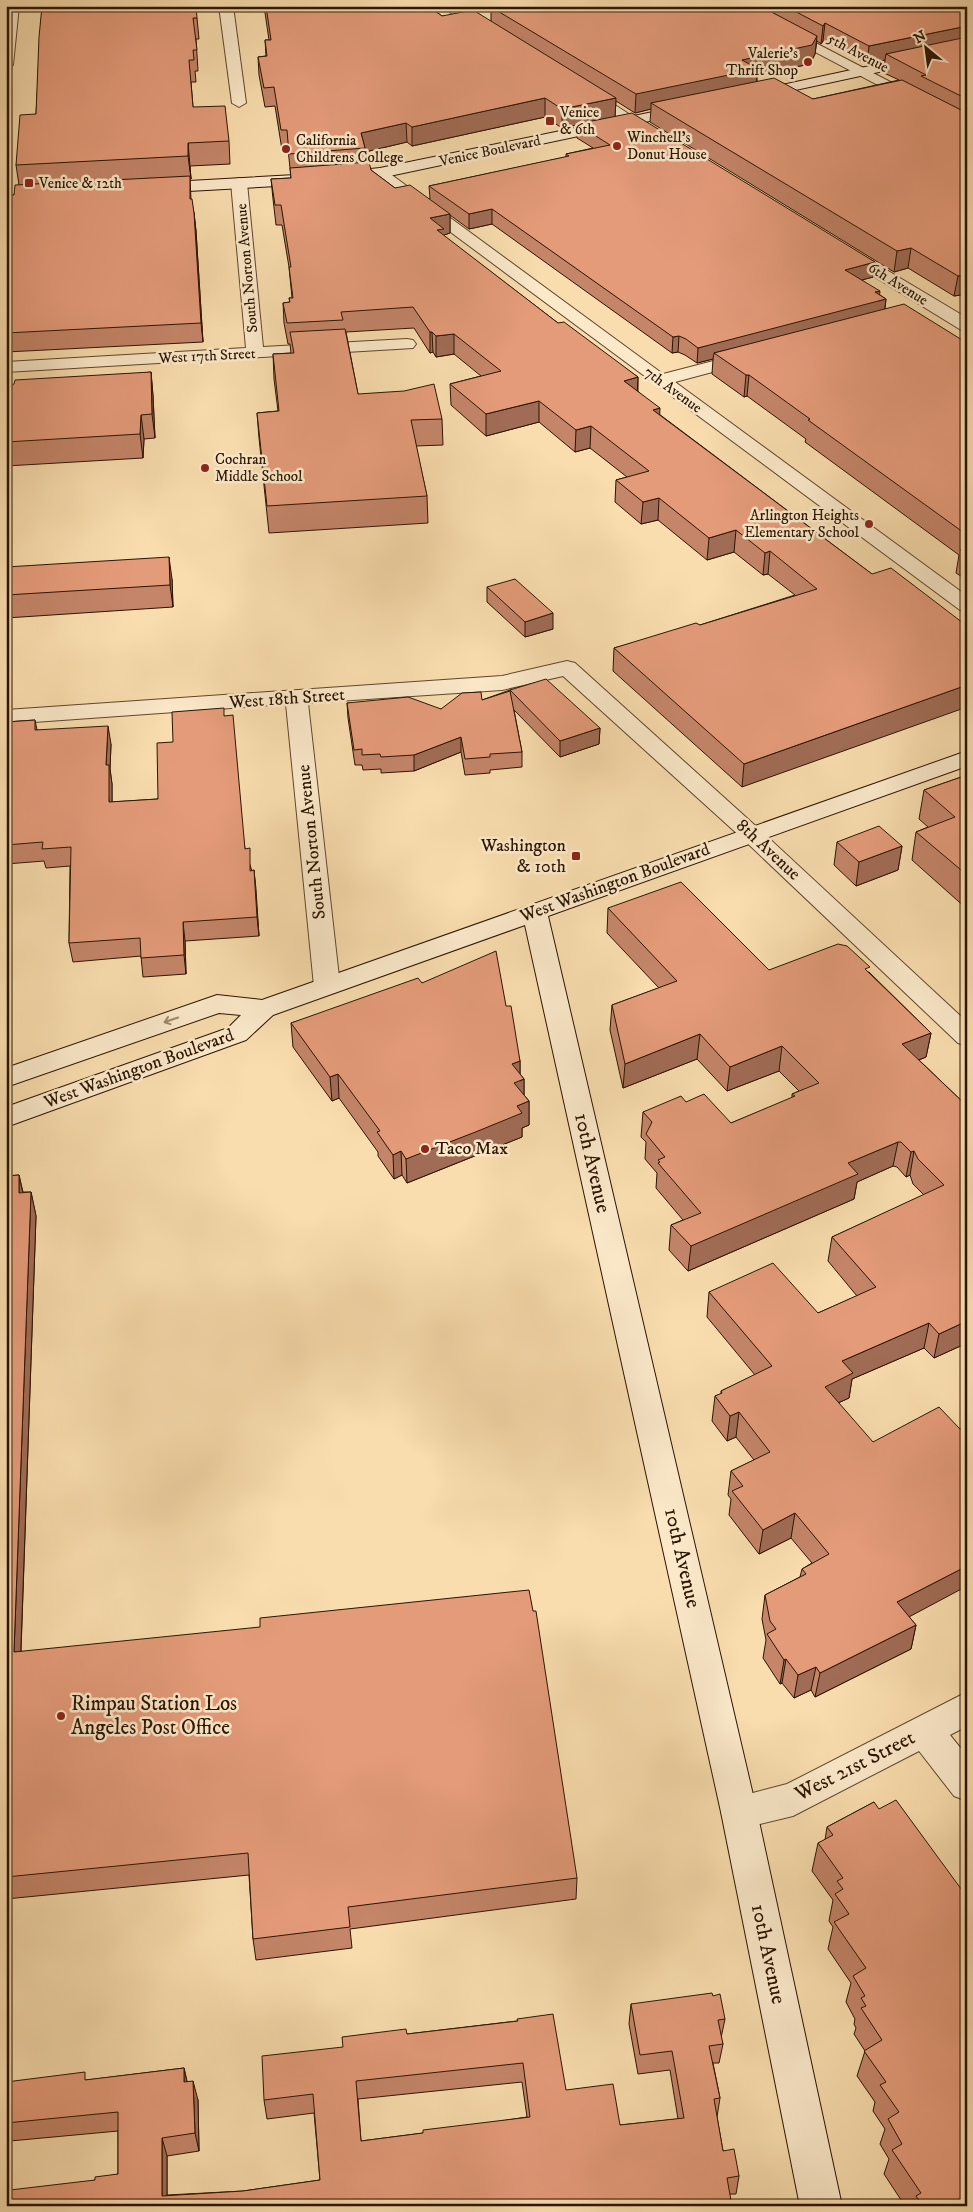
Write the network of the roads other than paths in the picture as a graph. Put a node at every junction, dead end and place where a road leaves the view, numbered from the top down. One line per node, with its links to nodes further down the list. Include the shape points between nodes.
1 (12, 6): 7 (street)
2 (226, 6): 11 (street)
3 (447, 6): 5 (street)
4 (734, 6): 8 (street, 5th Avenue)
5 (498, 38)
6 (967, 49): 8 (street)
7 (6, 65)
8 (860, 72): 10 (street); 14 (street, 5th Avenue)
9 (572, 83): 13 (street)
10 (738, 98)
11 (239, 103)
12 (703, 106): 13 (street, Venice Boulevard)
13 (632, 121): 15 (street); 16 (street, Venice Boulevard)
14 (967, 128)
15 (668, 143)
16 (380, 173): 17 (street, Venice Boulevard); 28 (street, 7th Avenue)
17 (239, 183): 18 (street, Venice Boulevard); 25 (street, South Norton Avenue)
18 (141, 188)
19 (832, 243): 21 (street, 6th Avenue)
20 (958, 302): 21 (street)
21 (937, 308): 22 (street); 23 (street, 6th Avenue)
22 (916, 313)
23 (967, 326)
24 (407, 344): 25 (street, West 17th Street)
25 (255, 353): 27 (street, West 17th Street)
26 (761, 354): 28 (street)
27 (6, 367)
28 (660, 380): 29 (street, 7th Avenue)
29 (967, 606)
30 (567, 668): 31 (street, West 18th Street, via 502,683); 34 (street, 8th Avenue)
31 (296, 698): 32 (street, West 18th Street); 36 (street, South Norton Avenue)
32 (6, 717)
33 (967, 758): 34 (street, West Washington Boulevard)
34 (751, 834): 35 (street, West Washington Boulevard); 38 (street, 8th Avenue)
35 (535, 912): 36 (street, West Washington Boulevard); 44 (street, 10th Avenue)
36 (327, 986): 37 (street, West Washington Boulevard)
37 (264, 1008): 39 (street, West Washington Boulevard, one-way to 39, via 217,1004); 40 (street, West Washington Boulevard, via 237,1034)
38 (967, 1037)
39 (6, 1078)
40 (6, 1117)
41 (967, 1708): 42 (street, West 21st Street)
42 (925, 1731): 43 (street); 44 (street, West 21st Street, via 792,1799)
43 (967, 1784)
44 (739, 1812): 45 (street, 10th Avenue)
45 (821, 2206)

